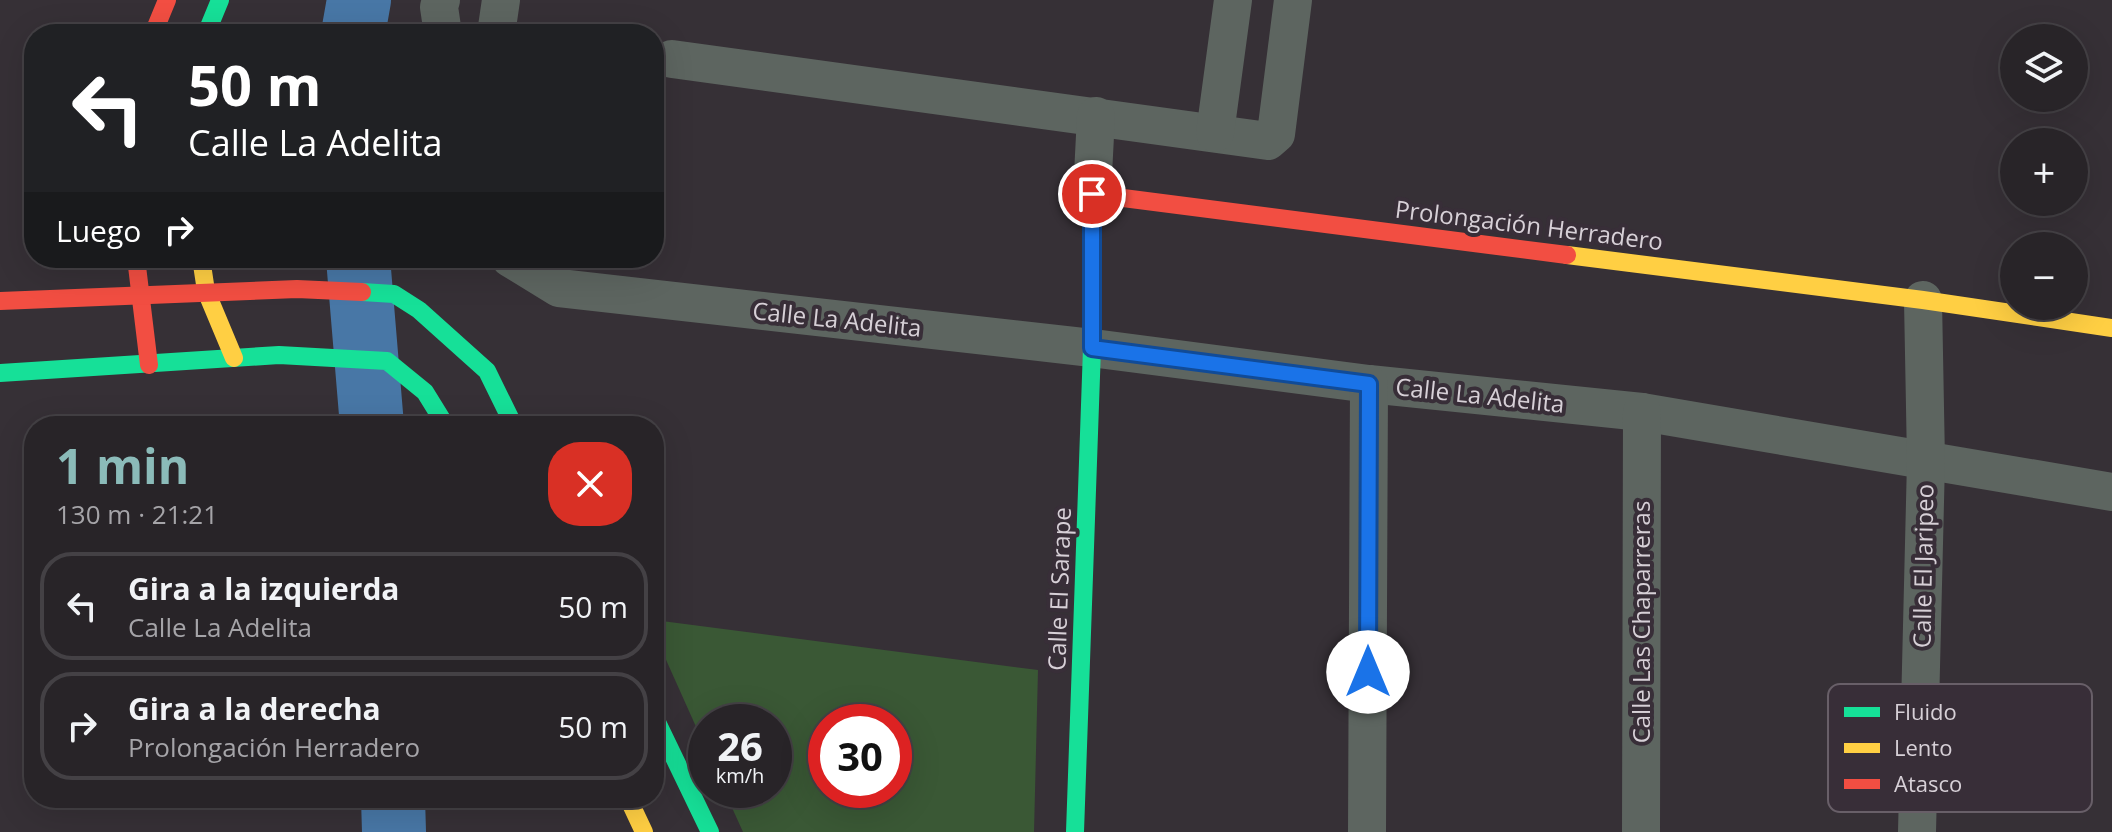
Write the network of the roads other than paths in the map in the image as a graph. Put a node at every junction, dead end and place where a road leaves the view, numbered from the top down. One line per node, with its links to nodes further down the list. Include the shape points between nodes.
1 (167, 0): 7 (street)
2 (220, 0): 8 (street)
3 (441, 0): 9 (street)
4 (501, 0): 10 (street)
5 (1233, 0): 13 (street)
6 (1293, 0): 13 (street, via 1276,134 1268,141)
7 (157, 24)
8 (210, 24)
9 (442, 24)
10 (497, 24)
11 (672, 59): 12 (street)
12 (1096, 116): 13 (street); 14 (street)
13 (1215, 133)
14 (1092, 194): 22 (street, Prolongación Herradero); 25 (street)
15 (137, 268): 21 (street)
16 (203, 268): 20 (street)
17 (526, 268): 25 (street, Calle La Adelita, via 559,288)
18 (253, 269): 19 (street)
19 (277, 290): 20 (street); 32 (street, via 394,294 487,371)
20 (206, 291): 21 (street); 26 (street)
21 (140, 295): 23 (street); 27 (street)
22 (1923, 300): 24 (street, Prolongación Herradero); 33 (street, Calle El Jaripeo)
23 (0, 301)
24 (2112, 328)
25 (1092, 348): 29 (street, Calle La Adelita); 41 (street, Calle El Sarape)
26 (234, 358): 27 (street); 31 (street, via 387,361 425,392)
27 (149, 365): 28 (street)
28 (0, 373)
29 (1369, 384): 30 (street, Calle La Adelita); 42 (street)
30 (1642, 412): 33 (street, Calle La Adelita); 43 (street, Calle Las Chaparreras)
31 (440, 416)
32 (509, 416)
33 (1926, 461): 34 (street, Calle La Adelita); 35 (street, Calle El Jaripeo)
34 (2112, 492)
35 (1921, 684)
36 (664, 737): 40 (street)
37 (633, 808): 39 (street)
38 (1917, 812): 44 (street, Calle El Jaripeo)
39 (644, 832)
40 (710, 832)
41 (1075, 832)
42 (1367, 832)
43 (1641, 832)
44 (1917, 832)

